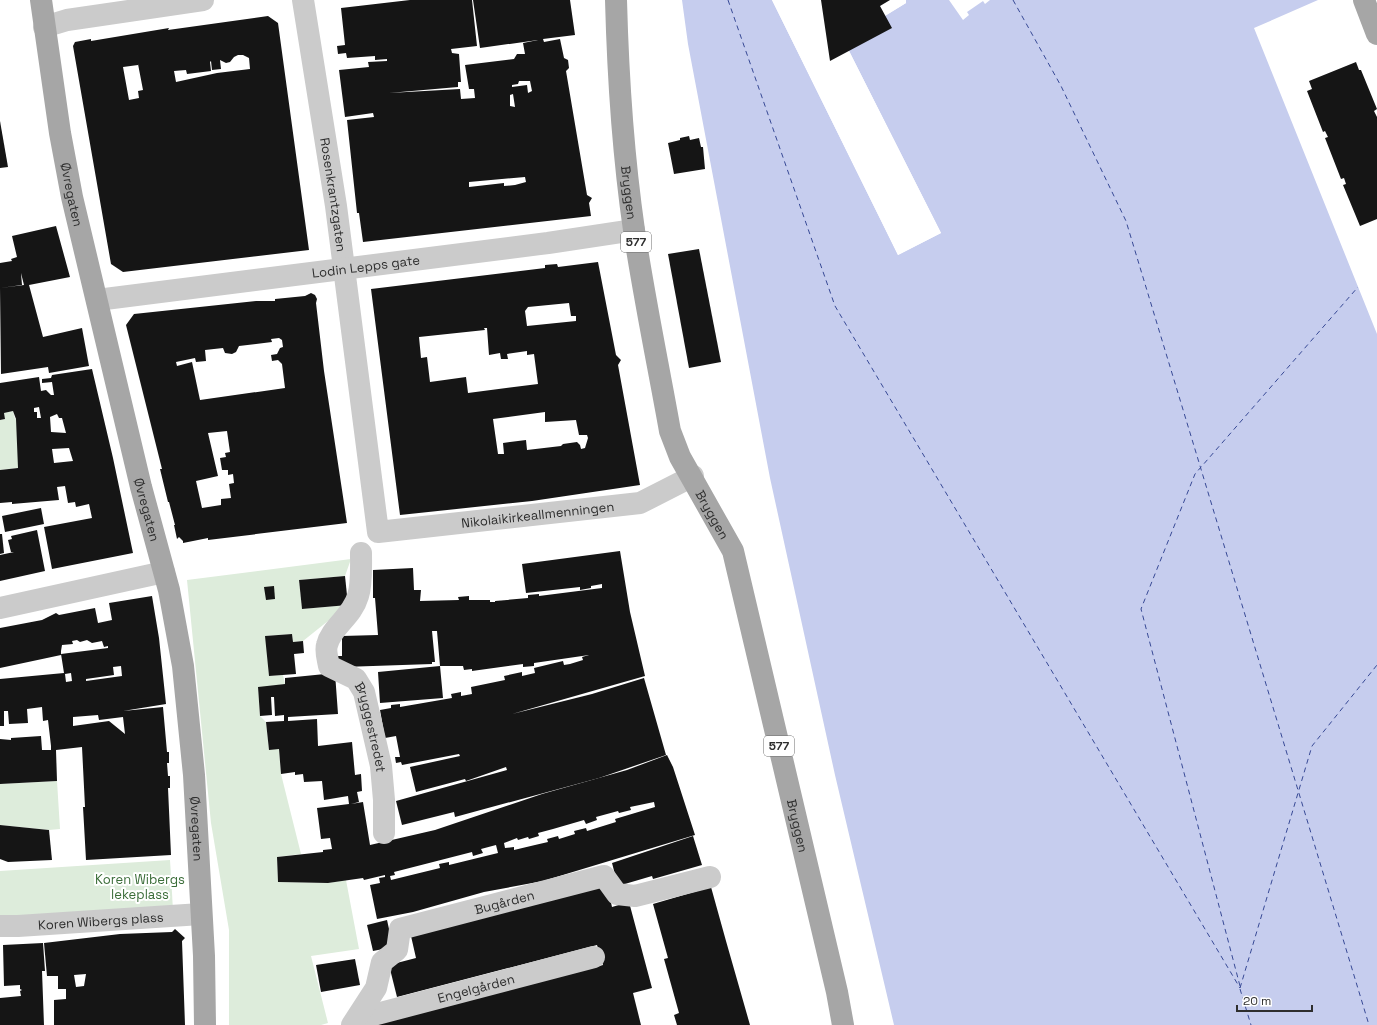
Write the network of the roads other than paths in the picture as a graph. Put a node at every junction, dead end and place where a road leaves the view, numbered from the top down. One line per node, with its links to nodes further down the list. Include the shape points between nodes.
1 (41, 0): 6 (main road, Øvregaten)
2 (204, 0): 6 (street, via 67,20)
3 (303, 0): 9 (street, Rosenkrantzgaten, via 325,129)
4 (616, 0): 8 (main road, Bryggen / 577, via 623,137)
5 (1364, 0): 7 (main road)
6 (44, 27): 10 (main road, Øvregaten, via 70,190)
7 (1377, 34)
8 (634, 230): 9 (street, Lodin Lepps gate, via 548,244); 11 (main road, Bryggen / 577, via 670,431 680,457)
9 (343, 269): 10 (street, Lodin Lepps gate); 12 (street, Rosenkrantzgaten)
10 (97, 300): 14 (main road, Øvregaten)
11 (693, 476): 12 (street, Nikolaikirkeallmenningen, via 640,503); 23 (main road, Bryggen / 577, via 733,551)
12 (378, 532)
13 (361, 553): 16 (street, Bryggestredet, via 359,595 343,622 332,632 326,646 329,666 356,679 364,692 381,766)
14 (164, 572): 15 (street); 18 (main road, Øvregaten, via 183,666 190,719)
15 (0, 608)
16 (384, 833)
17 (710, 877): 21 (street, Bugården, via 635,896 617,894 604,876 400,929 397,950 382,962 376,988)
18 (201, 914): 19 (street, Koren Wibergs plass); 22 (main road, Øvregaten)
19 (0, 926)
20 (594, 957): 21 (street, Engelgården)
21 (355, 1022)
22 (205, 1025)
23 (843, 1025)

